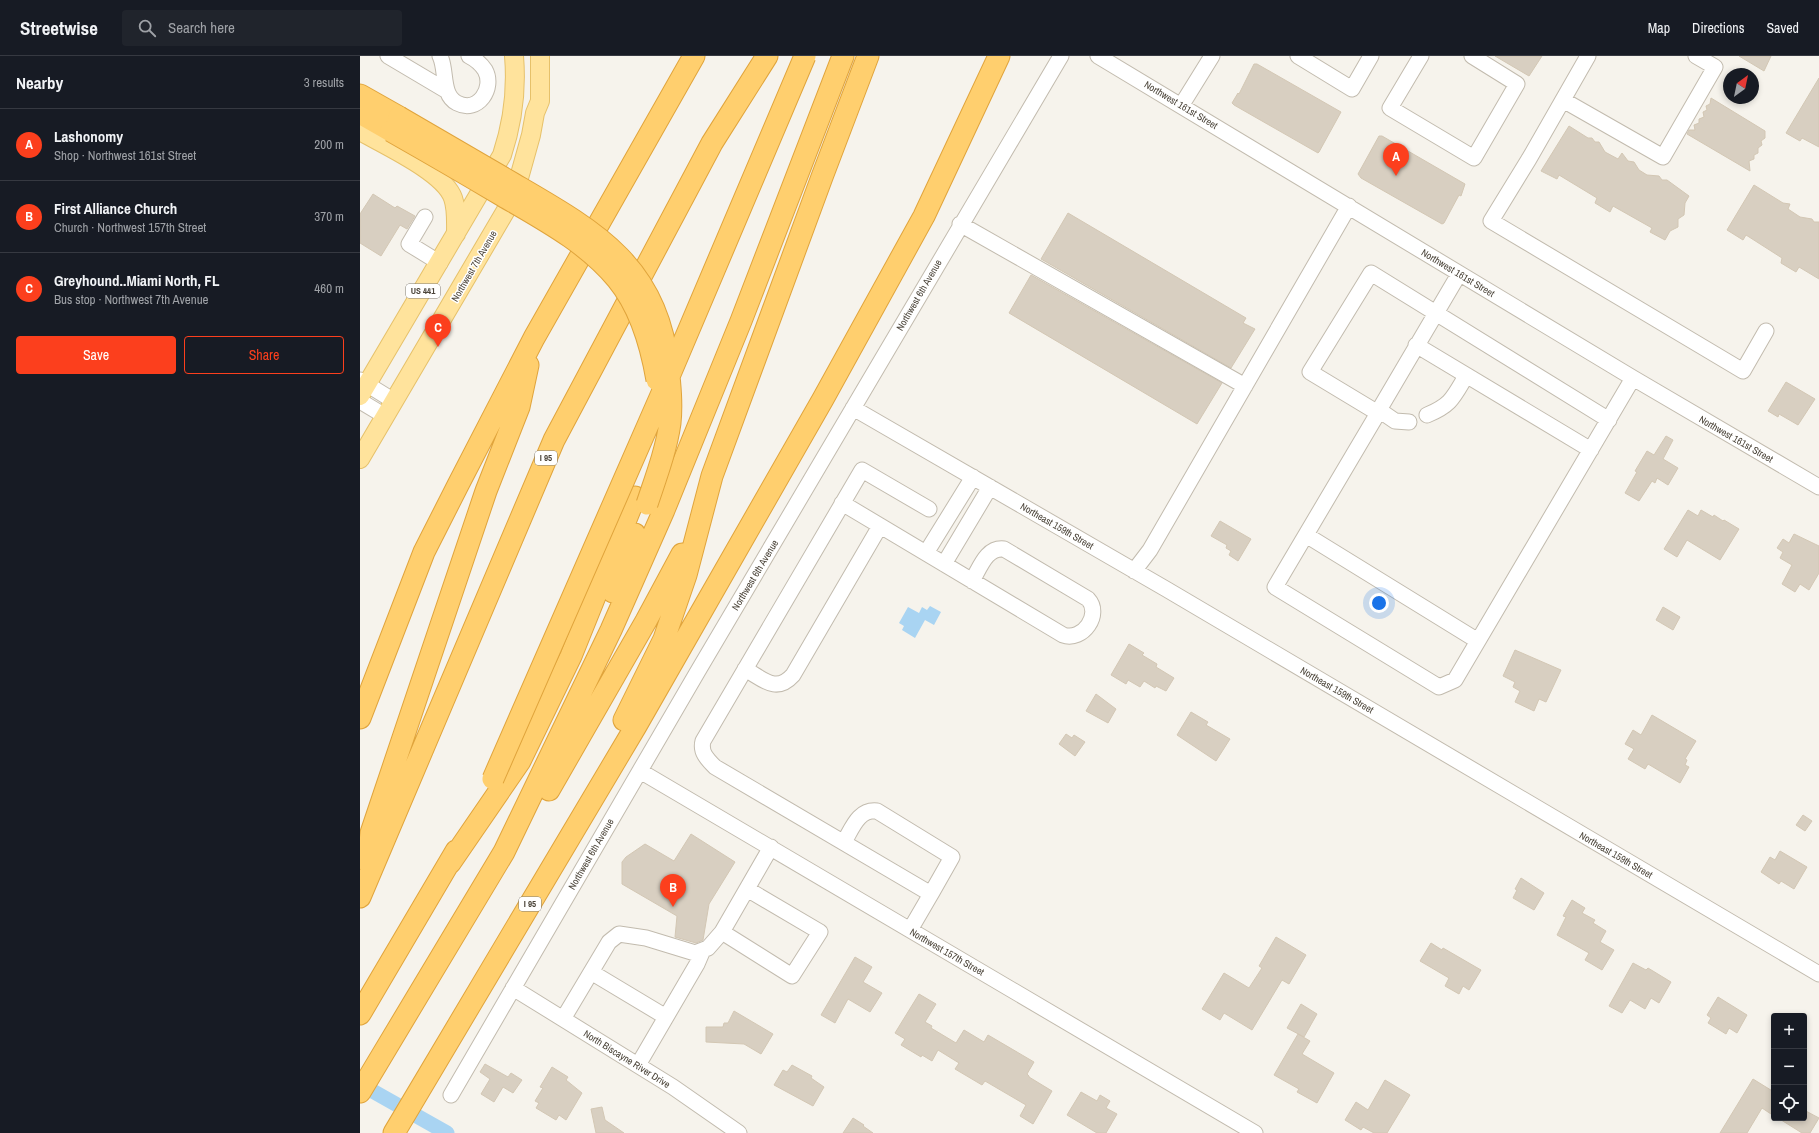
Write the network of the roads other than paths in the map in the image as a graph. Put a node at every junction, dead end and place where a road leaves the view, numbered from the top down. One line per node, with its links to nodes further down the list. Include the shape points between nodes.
1 (388, 56): 21 (street)
2 (440, 56): 21 (street)
3 (469, 56): 21 (street, via 486,72 487,84 479,103 462,106 452,101)
4 (540, 56): 28 (main road, Northwest 7th Avenue / US 441, via 540,101)
5 (694, 56): 37 (highway)
6 (767, 56): 72 (highway, I 95, via 712,143 554,440)
7 (805, 56): 71 (highway, bridge, via 662,393 493,779)
8 (843, 56): 56 (highway, via 741,321)
9 (868, 56): 58 (highway, via 712,476)
10 (999, 56): 80 (highway, I 95, via 924,216 823,399 636,726)
11 (1061, 56): 31 (street, Northwest 6th Avenue)
12 (1098, 56): 24 (street, Northwest 161st Street)
13 (1212, 56): 24 (street)
14 (1298, 56): 15 (street, via 1352,88)
15 (1371, 56)
16 (1421, 56): 17 (street, via 1390,108 1474,158 1518,84)
17 (1472, 56)
18 (1588, 56): 23 (street)
19 (1696, 56): 23 (street, via 1715,67 1663,157)
20 (512, 58): 28 (main road, via 523,68 530,85 521,144); 32 (main road, US 441, via 516,89 505,148)
21 (447, 90)
22 (360, 95): 26 (highway)
23 (1563, 100): 36 (street, via 1491,221 1743,371)
24 (1181, 106): 29 (street, Northwest 161st Street)
25 (360, 113): 26 (highway)
26 (395, 124): 56 (highway, bridge, via 593,253 618,280 638,313 652,353 657,384 661,426)
27 (360, 131): 32 (main road, via 442,180 454,199)
28 (527, 151): 43 (main road, Northwest 7th Avenue / US 441, via 509,205)
29 (1349, 206): 34 (street, Northwest 161st Street); 41 (street)
30 (425, 217): 33 (street, via 409,244)
31 (960, 224): 41 (street); 45 (street, Northwest 6th Avenue)
32 (456, 234): 33 (main road, US 441)
33 (440, 263): 42 (main road, US 441)
34 (1459, 274): 35 (street); 40 (street, Northwest 161st Street)
35 (1436, 313): 38 (street); 48 (street); 60 (street, via 1371,273 1310,372 1378,412)
36 (1766, 331)
37 (534, 338): 67 (highway, via 424,552); 72 (highway, via 519,407 486,491 370,833)
38 (1416, 345): 39 (street); 49 (street, via 1379,410 1395,421)
39 (1466, 376): 46 (street, via 1450,403); 50 (street)
40 (1633, 378): 48 (street); 54 (street, Northwest 161st Street)
41 (1245, 386): 63 (street, via 1150,550)
42 (362, 387): 43 (street)
43 (394, 400): 47 (main road, Northwest 7th Avenue / US 441)
44 (360, 401): 47 (street)
45 (853, 408): 52 (street, Northeast 159th Street); 68 (street, Northwest 6th Avenue)
46 (1427, 415)
47 (385, 416): 51 (main road, Northwest 7th Avenue / US 441)
48 (1609, 420): 50 (street)
49 (1409, 422)
50 (1591, 450): 65 (street)
51 (360, 459)
52 (973, 477): 53 (street, Northeast 159th Street); 61 (street)
53 (990, 487): 62 (street); 63 (street, Northeast 159th Street)
54 (1819, 487)
55 (842, 503): 57 (street, via 862,470); 59 (street); 66 (street)
56 (648, 504): 71 (highway, via 520,761); 85 (highway, via 554,750 504,852)
57 (929, 509)
58 (697, 526): 80 (highway, via 686,575 664,639 630,710 567,826 490,956); 85 (highway, via 646,622 507,863)
59 (880, 526): 61 (street); 66 (street, via 788,680 776,685)
60 (1306, 535): 65 (street); 65 (street, via 1275,587 1440,687 1455,680)
61 (926, 553): 62 (street)
62 (944, 564): 64 (street)
63 (1134, 571): 79 (street, Northeast 159th Street)
64 (972, 581): 64 (street, via 1069,638 1084,631 1092,616 1092,603 1088,599 1004,549 996,548 990,552)
65 (1478, 641)
66 (745, 669): 69 (street, via 703,741 703,754 715,767)
67 (360, 718)
68 (640, 771): 70 (street, Northwest 157th Street); 81 (street, Northwest 6th Avenue)
69 (844, 842): 74 (street); 74 (street, via 862,814 872,810 880,812 952,857)
70 (771, 847): 73 (street); 75 (street, Northwest 157th Street)
71 (450, 863): 82 (highway)
72 (363, 889)
73 (746, 889): 76 (street); 76 (street, via 820,932 792,976)
74 (931, 894): 75 (street)
75 (910, 930): 92 (street, Northwest 157th Street)
76 (722, 932): 77 (street)
77 (703, 950): 78 (street, via 695,953 646,938 619,934 609,942); 83 (street, via 698,964)
78 (591, 972): 83 (street); 84 (street)
79 (1819, 974)
80 (483, 982): 90 (highway, I 95)
81 (513, 988): 84 (street, North Biscayne River Drive); 88 (street, Northwest 6th Avenue)
82 (360, 1014)
83 (666, 1017): 86 (street)
84 (563, 1019): 86 (street, North Biscayne River Drive)
85 (384, 1058): 87 (highway); 89 (highway)
86 (638, 1065): 91 (street, North Biscayne River Drive)
87 (360, 1092)
88 (451, 1095)
89 (360, 1106)
90 (394, 1133)
91 (739, 1133)
92 (1255, 1133)

